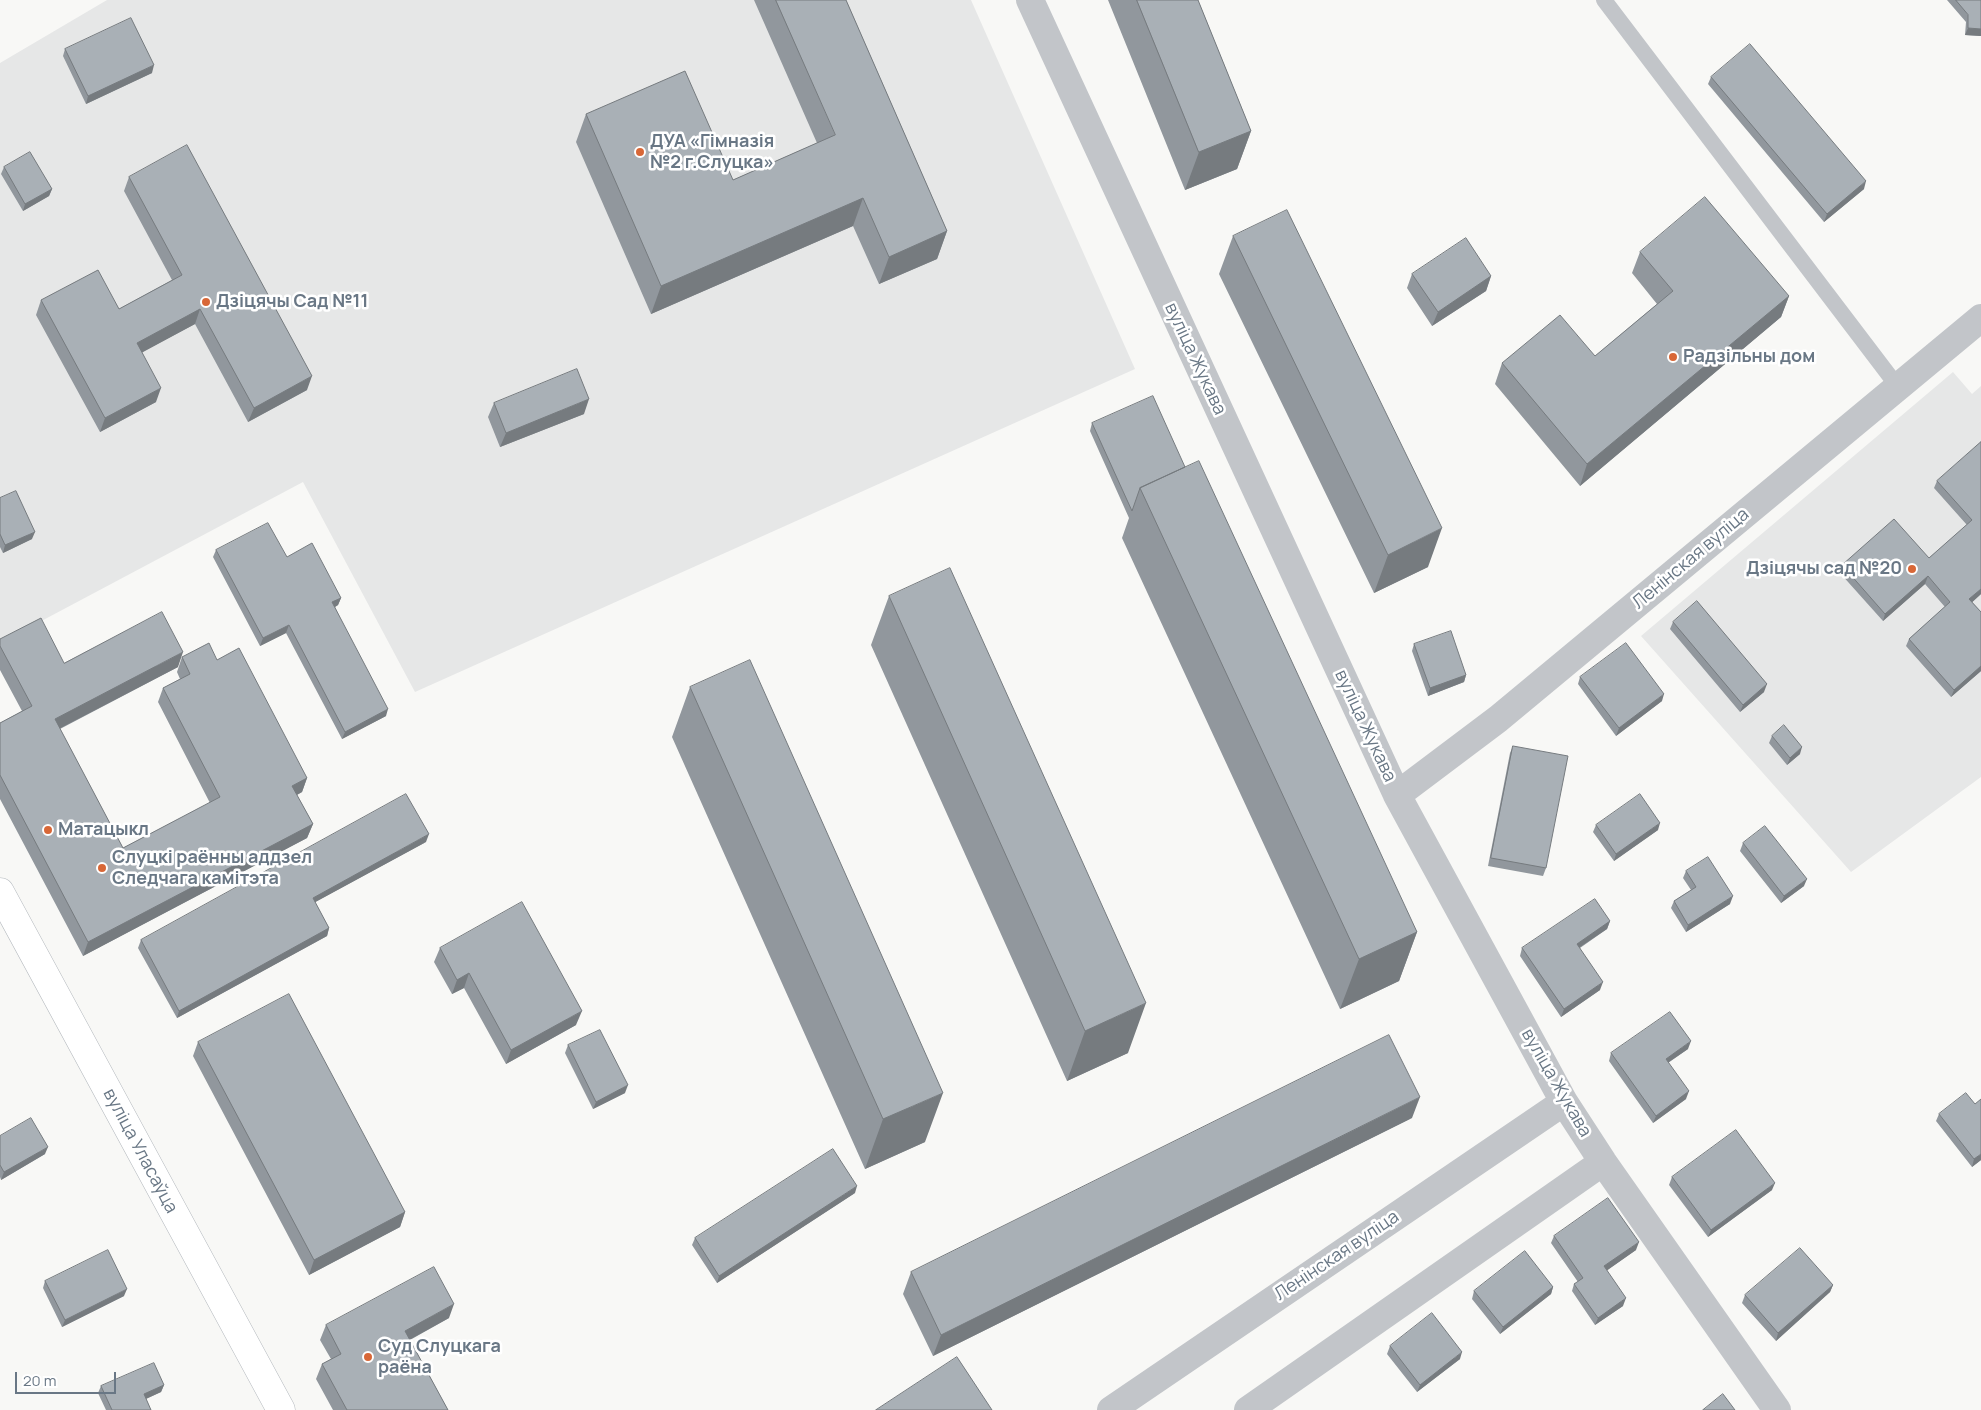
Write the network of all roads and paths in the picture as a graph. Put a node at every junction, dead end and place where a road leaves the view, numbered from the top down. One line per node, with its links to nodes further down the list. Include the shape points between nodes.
1 (1030, 0): 5 (street, вуліца Жукава)
2 (1604, 0): 4 (lane)
3 (1981, 318): 4 (street, Ленінская вуліца)
4 (1898, 387): 5 (street, Ленінская вуліца, via 1498,719)
5 (1397, 795): 7 (street, вуліца Жукава)
6 (0, 892): 9 (main road, вуліца Уласаўца)
7 (1564, 1102): 8 (street, вуліца Жукава); 10 (street, Ленінская вуліца)
8 (1603, 1162): 11 (street); 12 (street, вуліца Жукава)
9 (281, 1410)
10 (1111, 1410)
11 (1248, 1410)
12 (1777, 1410)

